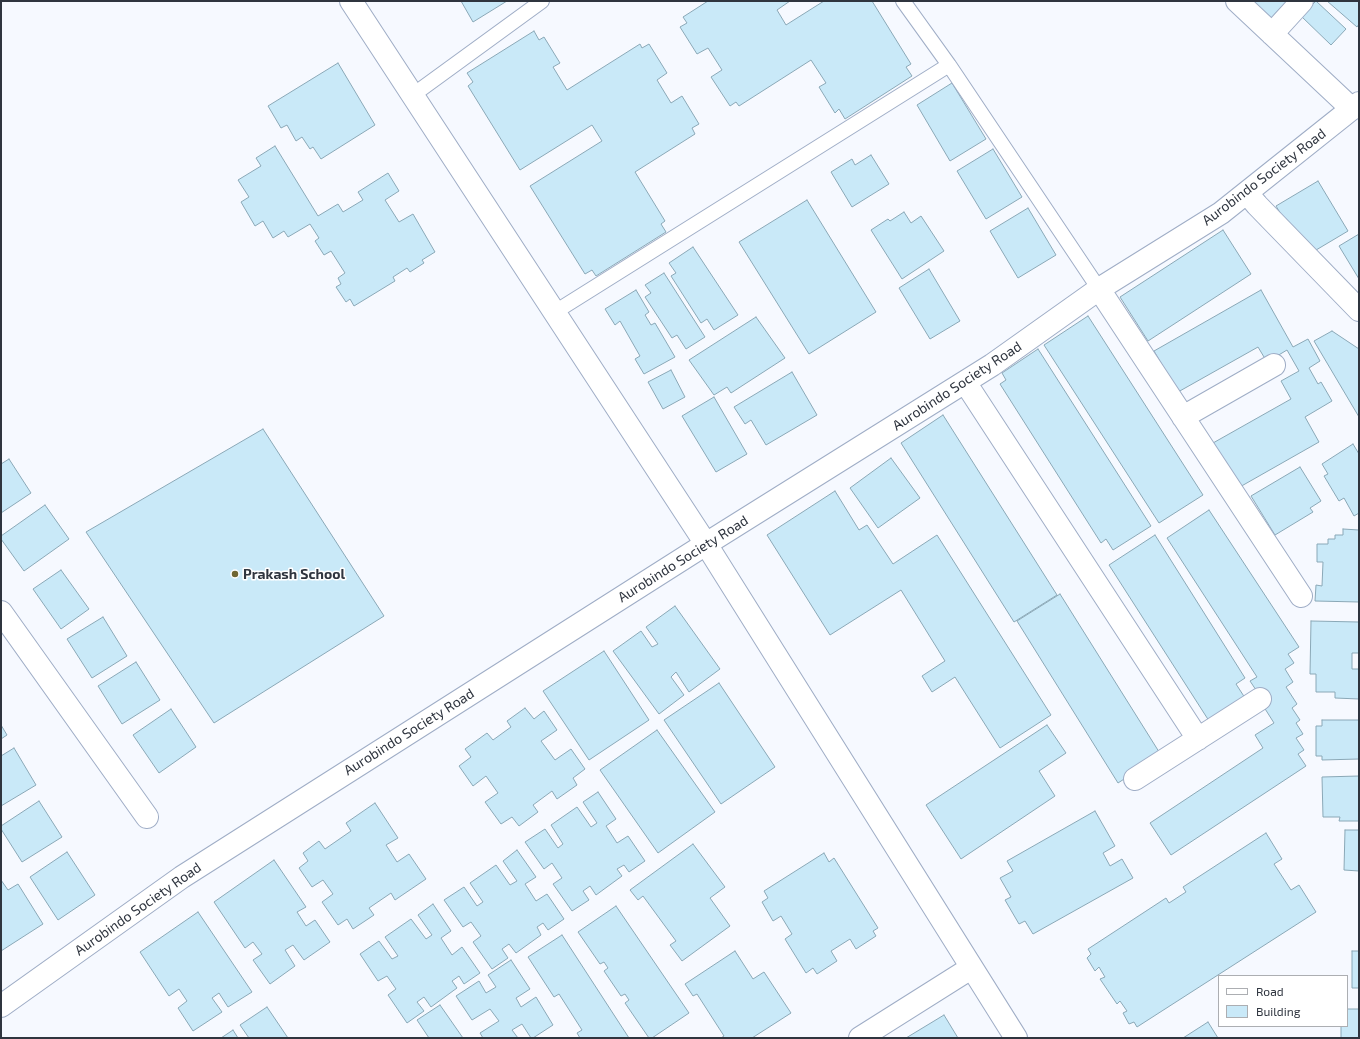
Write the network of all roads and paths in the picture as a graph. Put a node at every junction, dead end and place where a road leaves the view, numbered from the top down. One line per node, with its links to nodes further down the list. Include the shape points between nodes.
1 (351, 1): 8 (street)
2 (542, 1): 8 (lane)
3 (903, 1): 7 (lane)
4 (1237, 1): 6 (street)
5 (1302, 1): 6 (street)
6 (1272, 34): 9 (street)
7 (949, 65): 11 (lane); 13 (lane)
8 (413, 95): 13 (street)
9 (1355, 106): 10 (street, Aurobindo Society Road)
10 (1247, 193): 11 (street, Aurobindo Society Road, via 1221,213); 12 (street)
11 (1099, 289): 15 (street, Aurobindo Society Road); 16 (street)
12 (1359, 310)
13 (555, 312): 17 (street)
14 (1274, 365): 16 (street)
15 (964, 382): 17 (street, Aurobindo Society Road); 21 (street)
16 (1183, 417): 18 (street)
17 (706, 544): 24 (street); 25 (street, Aurobindo Society Road, via 182,877)
18 (1301, 596)
19 (1, 612): 23 (street)
20 (1260, 699): 21 (street)
21 (1198, 739): 22 (street)
22 (1135, 779)
23 (147, 817)
24 (971, 968): 26 (street); 27 (street)
25 (1, 1006)
26 (860, 1038)
27 (1016, 1038)

